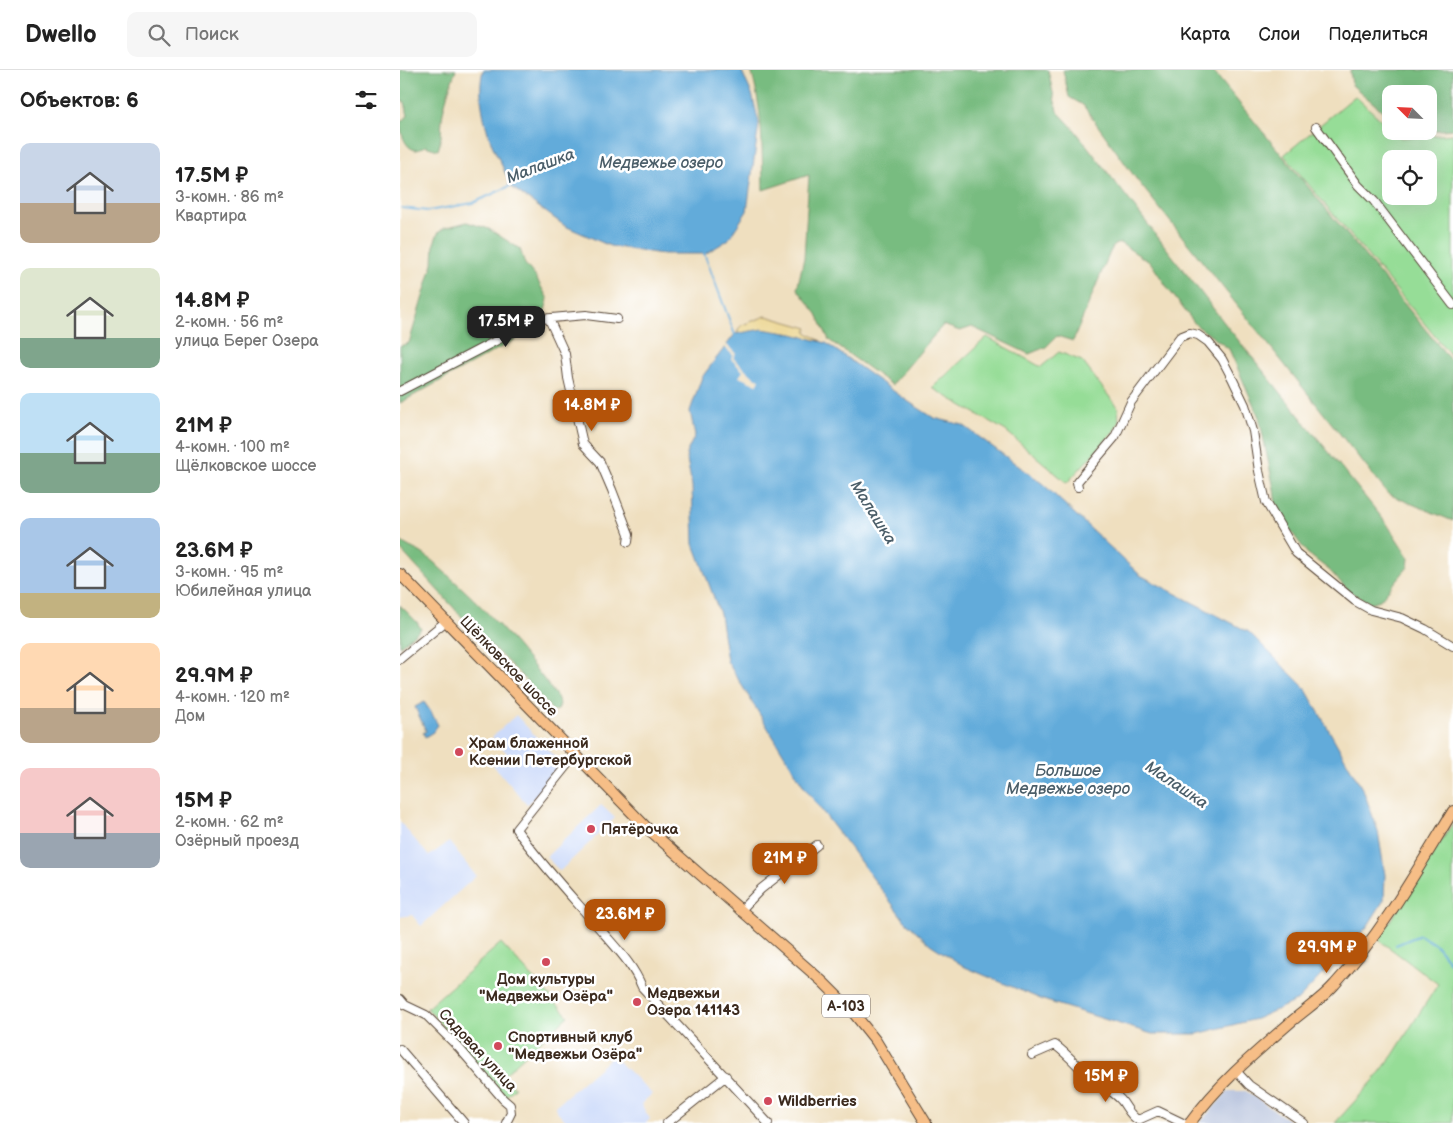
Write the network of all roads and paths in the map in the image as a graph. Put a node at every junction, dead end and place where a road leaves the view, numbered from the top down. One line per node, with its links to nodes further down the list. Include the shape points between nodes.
1 (1316, 127): 2 (street)
2 (1453, 305)
3 (549, 319): 4 (street, via 586,315); 5 (street, via 524,326); 7 (street, via 564,354 583,444 600,462 629,534)
4 (617, 319)
5 (400, 391)
6 (1078, 487): 10 (street, via 1077,482 1115,437 1131,402 1180,337 1190,333 1198,335 1222,359 1241,397 1253,431 1266,502 1296,553 1355,602 1402,618)
7 (628, 542)
8 (400, 574): 9 (main road, Щёлковское шоссе / А-103)
9 (445, 622): 11 (street); 12 (main road, Щёлковское шоссе / А-103)
10 (1453, 646)
11 (400, 659)
12 (574, 755): 15 (main road, Щёлковское шоссе / А-103, via 646,828); 20 (street, via 516,829 629,963 642,986)
13 (1453, 811): 19 (main road, via 1394,906 1334,985)
14 (817, 845): 15 (street, via 761,889)
15 (740, 911): 25 (main road, Щёлковское шоссе / А-103, via 823,982 852,1012 876,1041)
16 (400, 1000): 22 (street, Садовая улица, via 426,1015 510,1105 511,1113)
17 (400, 1049): 21 (street)
18 (1032, 1056): 26 (street, via 1055,1045 1120,1099 1134,1118 1138,1120 1158,1111)
19 (1236, 1071): 27 (main road); 28 (street, via 1249,1085)
20 (726, 1076): 23 (street); 24 (street)
21 (464, 1123)
22 (506, 1123)
23 (667, 1123)
24 (768, 1123)
25 (926, 1123)
26 (1184, 1123)
27 (1190, 1123)
28 (1304, 1123)

